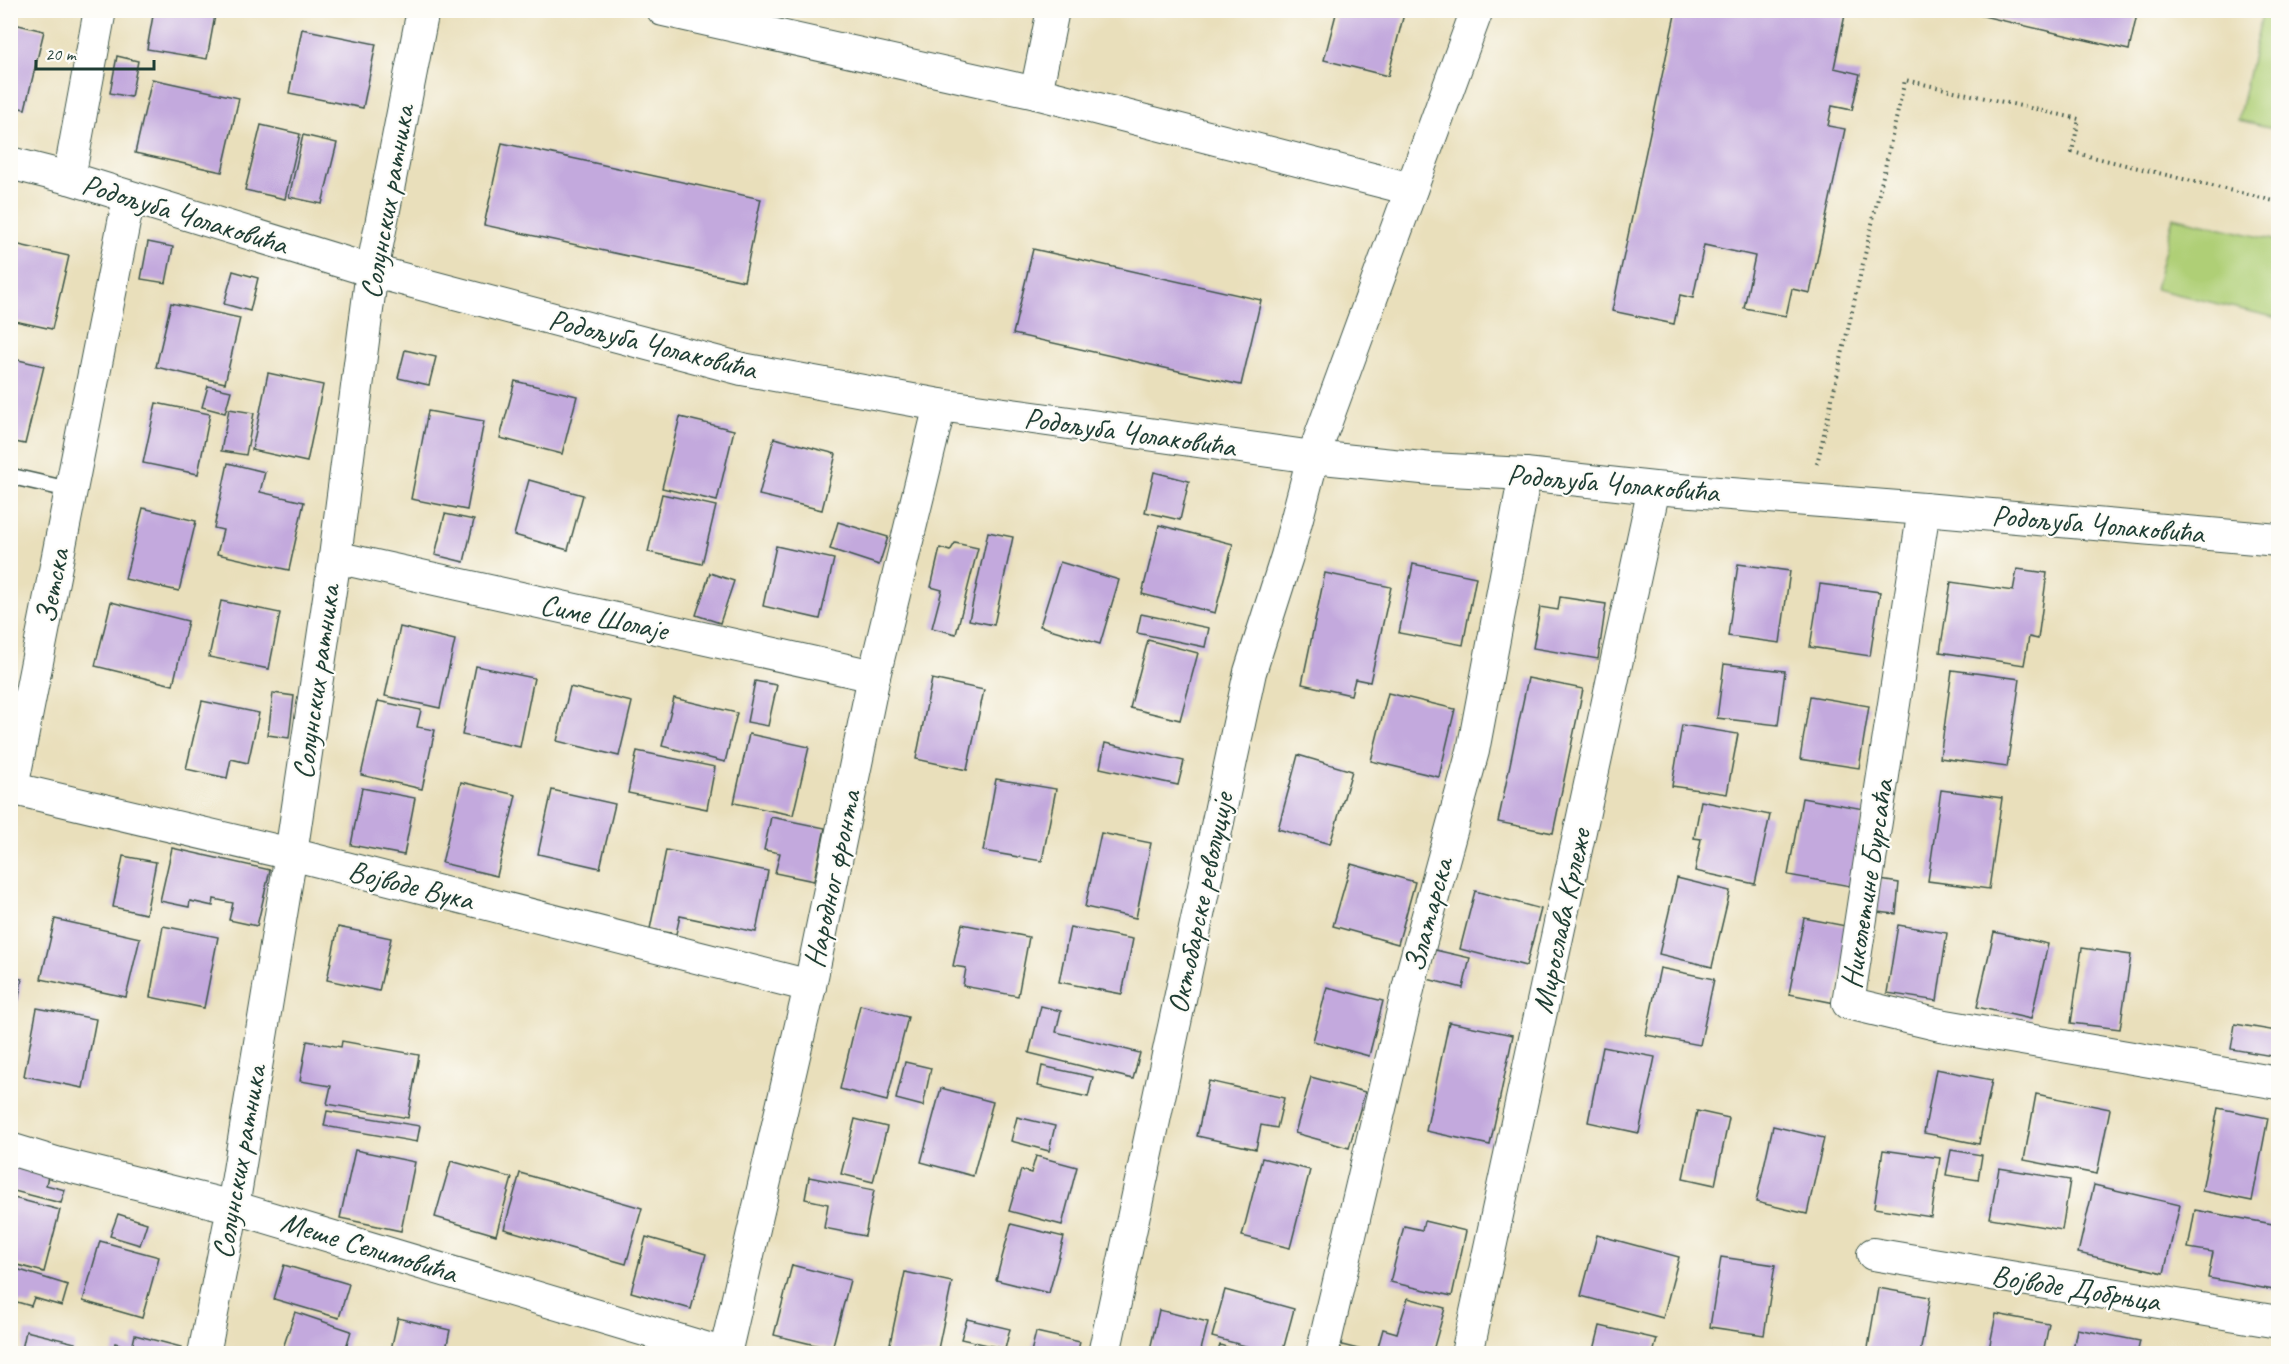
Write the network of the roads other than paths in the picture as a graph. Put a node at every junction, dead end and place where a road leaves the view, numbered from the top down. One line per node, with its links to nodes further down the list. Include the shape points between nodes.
1 (100, 10): 8 (street)
2 (423, 10): 11 (street, Солунских ратника)
3 (663, 10): 6 (street)
4 (1053, 10): 6 (street)
5 (1477, 10): 9 (street, Октобарске револуције)
6 (1036, 93): 9 (street)
7 (10, 163): 8 (street, Родољуба Чолаковића)
8 (69, 178): 10 (street, Родољуба Чолаковића)
9 (1411, 189): 13 (street, Октобарске револуције)
10 (129, 197): 11 (street, Родољуба Чолаковића); 17 (street, Зетска)
11 (372, 271): 12 (street, Родољуба Чолаковића, via 742,369); 20 (street, Солунских ратника)
12 (940, 405): 13 (street, Родољуба Чолаковића); 21 (street, Народног фронта)
13 (1313, 457): 14 (street, Родољуба Чолаковића); 32 (street, Октобарске револуције, via 1250,672)
14 (1525, 474): 16 (street, Родољуба Чолаковића); 33 (street, Златарска, via 1473,751 1410,981)
15 (10, 476): 17 (lane)
16 (1654, 488): 18 (street, Родољуба Чолаковића); 34 (street, Мирослава Крлеже)
17 (71, 490): 22 (street, Зетска)
18 (1924, 509): 19 (street, Родољуба Чолаковића); 25 (street, Николетине Бурсаћа, via 1848,1003 1941,1025)
19 (2278, 540)
20 (335, 557): 21 (street, Симе Шолаје); 23 (street, Солунских ратника)
21 (874, 676): 24 (street, Народног фронта)
22 (11, 788): 23 (street, Војводе Вука)
23 (291, 854): 24 (street, Војводе Вука); 27 (street, Солунских ратника)
24 (810, 986): 31 (street, Народног фронта)
25 (2278, 1083)
26 (10, 1149): 27 (street, Меше Селимовића)
27 (234, 1207): 30 (street, Солунских ратника); 31 (street, Меше Селимовића)
28 (1873, 1254): 29 (street, Војводе Добрњца)
29 (2278, 1322)
30 (204, 1353)
31 (725, 1353)
32 (1104, 1353)
33 (1323, 1353)
34 (1467, 1353)

